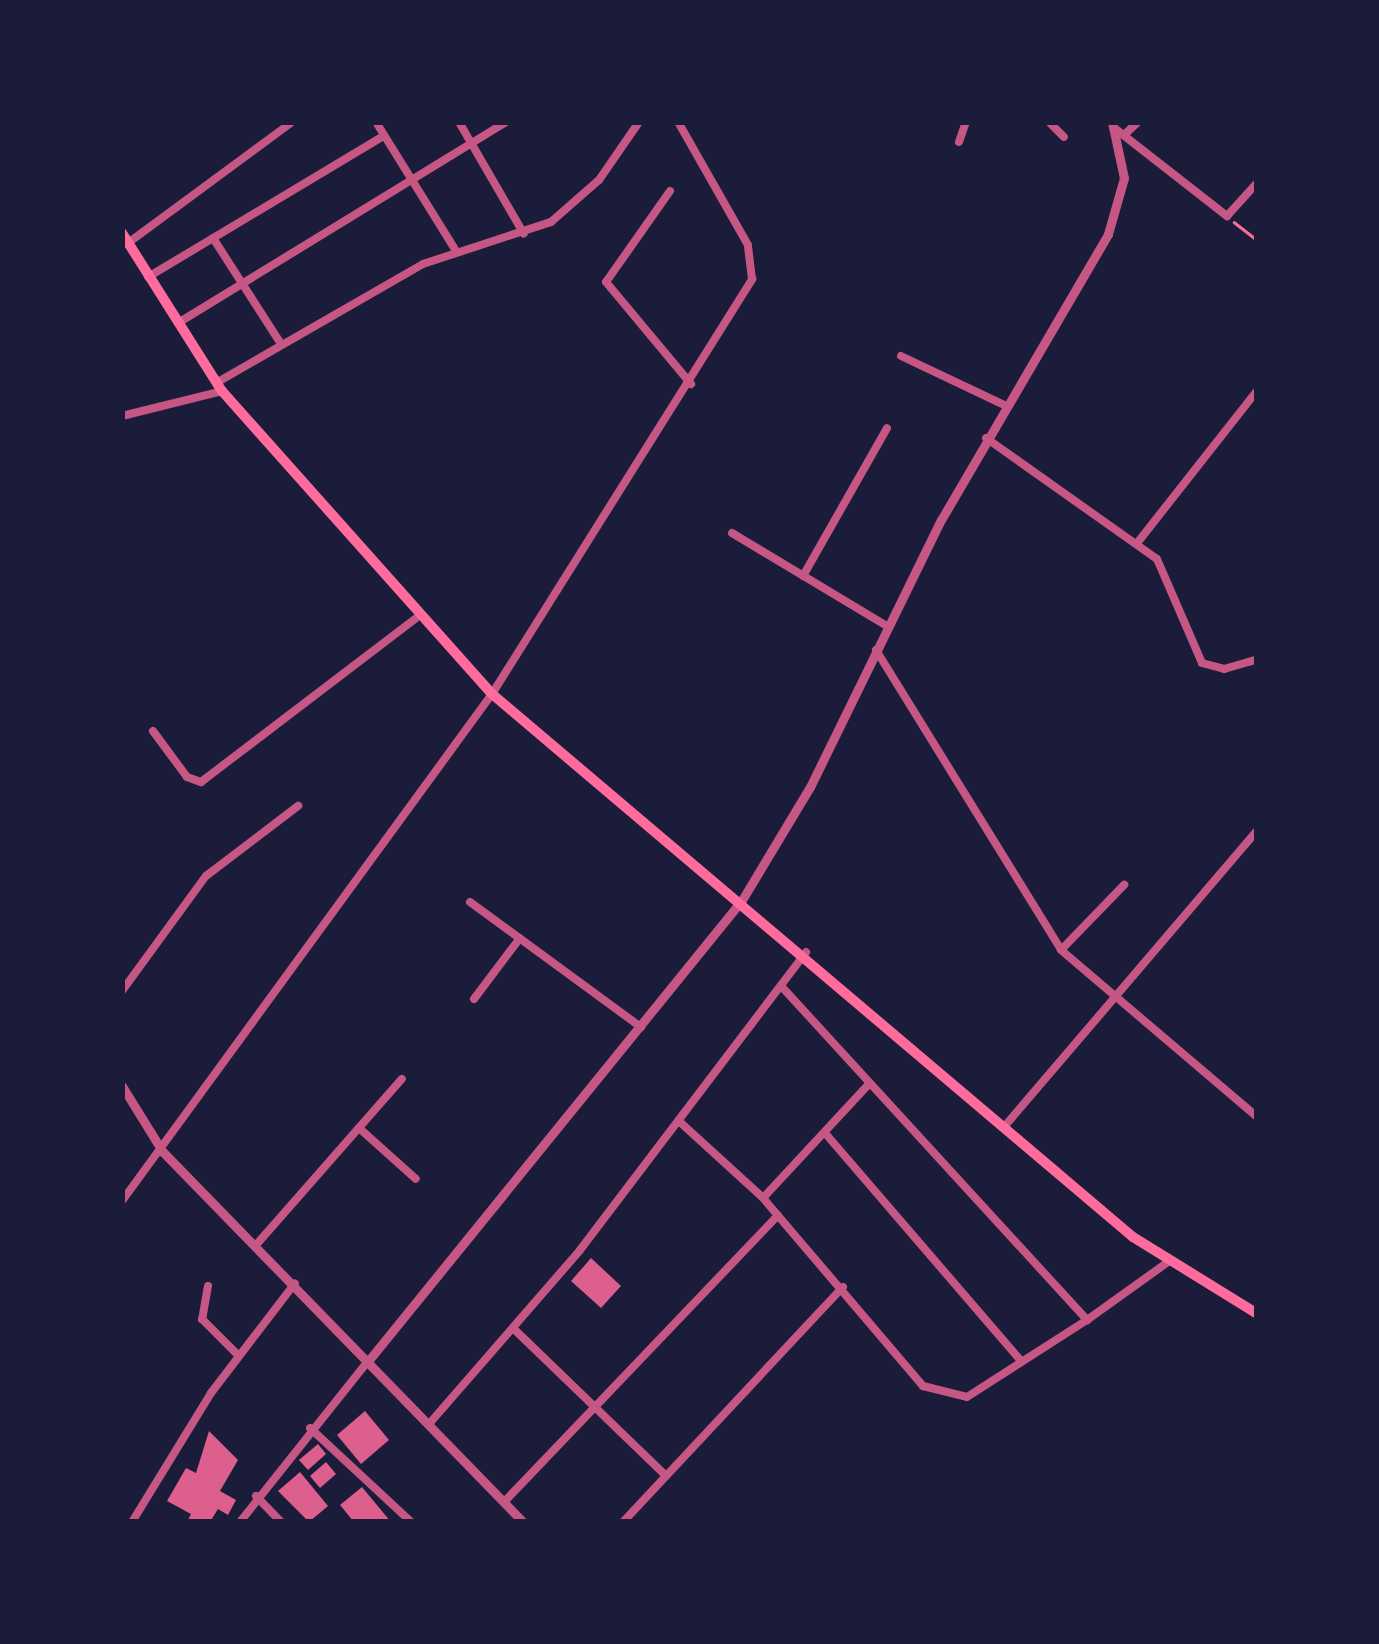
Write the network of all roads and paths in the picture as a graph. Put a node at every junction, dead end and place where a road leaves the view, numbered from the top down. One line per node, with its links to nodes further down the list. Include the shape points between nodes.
1 (376, 122): 12 (street)
2 (459, 122): 15 (street)
3 (506, 122): 15 (street)
4 (638, 122): 20 (street, via 575,206)
5 (678, 122): 30 (street, via 754,266)
6 (966, 122): 14 (street)
7 (1050, 122): 13 (street)
8 (291, 123): 21 (street)
9 (1137, 123): 11 (street)
10 (1112, 125): 11 (street); 33 (street, via 1121,206)
11 (1124, 136): 19 (street)
12 (382, 137): 17 (street); 22 (street)
13 (1064, 138)
14 (959, 142)
15 (470, 146): 17 (street); 20 (street)
16 (1256, 184): 19 (street)
17 (411, 187): 24 (street); 26 (street)
18 (670, 191): 30 (street, via 606,282)
19 (1227, 216): 23 (path)
20 (524, 234): 24 (street)
21 (125, 238): 25 (main road)
22 (213, 238): 25 (street); 26 (street)
23 (1256, 239)
24 (456, 251): 28 (street)
25 (148, 277): 27 (main road)
26 (243, 286): 27 (street); 28 (street)
27 (178, 323): 31 (main road)
28 (281, 344): 31 (street)
29 (900, 356): 33 (street)
30 (691, 384): 44 (street)
31 (218, 387): 34 (street); 40 (main road)
32 (1256, 392): 38 (street)
33 (1004, 405): 36 (street)
34 (122, 416)
35 (887, 428): 39 (street)
36 (986, 438): 38 (street); 41 (street)
37 (732, 533): 39 (street)
38 (1138, 542): 43 (street, via 1168,574 1202,663 1224,669)
39 (803, 576): 41 (street)
40 (416, 618): 44 (main road); 45 (street, via 202,782 187,777)
41 (885, 624): 42 (street)
42 (874, 648): 49 (street, via 810,787); 52 (street)
43 (1256, 660)
44 (492, 694): 49 (main road); 67 (street)
45 (153, 731)
46 (298, 806): 55 (street, via 217,864)
47 (1256, 832): 57 (street)
48 (1124, 884): 52 (street)
49 (742, 900): 53 (main road); 58 (street)
50 (470, 902): 51 (street)
51 (520, 938): 56 (street); 58 (street)
52 (1061, 950): 57 (street)
53 (806, 952): 54 (street); 65 (main road)
54 (782, 986): 60 (street); 63 (street)
55 (122, 991)
56 (474, 999)
57 (1113, 1002): 62 (street); 65 (street)
58 (640, 1026): 81 (street)
59 (402, 1079): 64 (street)
60 (868, 1085): 66 (street); 78 (street)
61 (122, 1086): 67 (street)
62 (1256, 1116)
63 (681, 1123): 69 (street); 79 (street)
64 (360, 1128): 68 (street); 72 (street)
65 (1004, 1128): 73 (main road)
66 (824, 1133): 69 (street); 82 (street)
67 (164, 1152): 70 (street); 72 (street)
68 (416, 1179)
69 (764, 1198): 71 (street)
70 (122, 1201)
71 (778, 1215): 76 (street); 83 (street)
72 (256, 1245): 74 (street)
73 (1168, 1262): 77 (main road); 78 (street)
74 (295, 1283): 80 (street); 81 (street)
75 (208, 1286): 80 (street, via 202,1319)
76 (844, 1287): 82 (street, via 937,1397 968,1397); 86 (street)
77 (1256, 1313)
78 (1087, 1320): 82 (street)
79 (515, 1330): 83 (street); 84 (street)
80 (238, 1355): 89 (street)
81 (370, 1360): 84 (street); 85 (street)
82 (1021, 1361)
83 (594, 1407): 86 (street); 88 (street)
84 (429, 1424): 88 (street)
85 (310, 1428): 87 (street); 92 (street)
86 (666, 1476): 94 (street)
87 (256, 1496): 90 (street); 91 (street)
88 (505, 1502): 93 (street)
89 (132, 1522)
90 (240, 1522)
91 (280, 1522)
92 (411, 1522)
93 (524, 1522)
94 (623, 1522)

